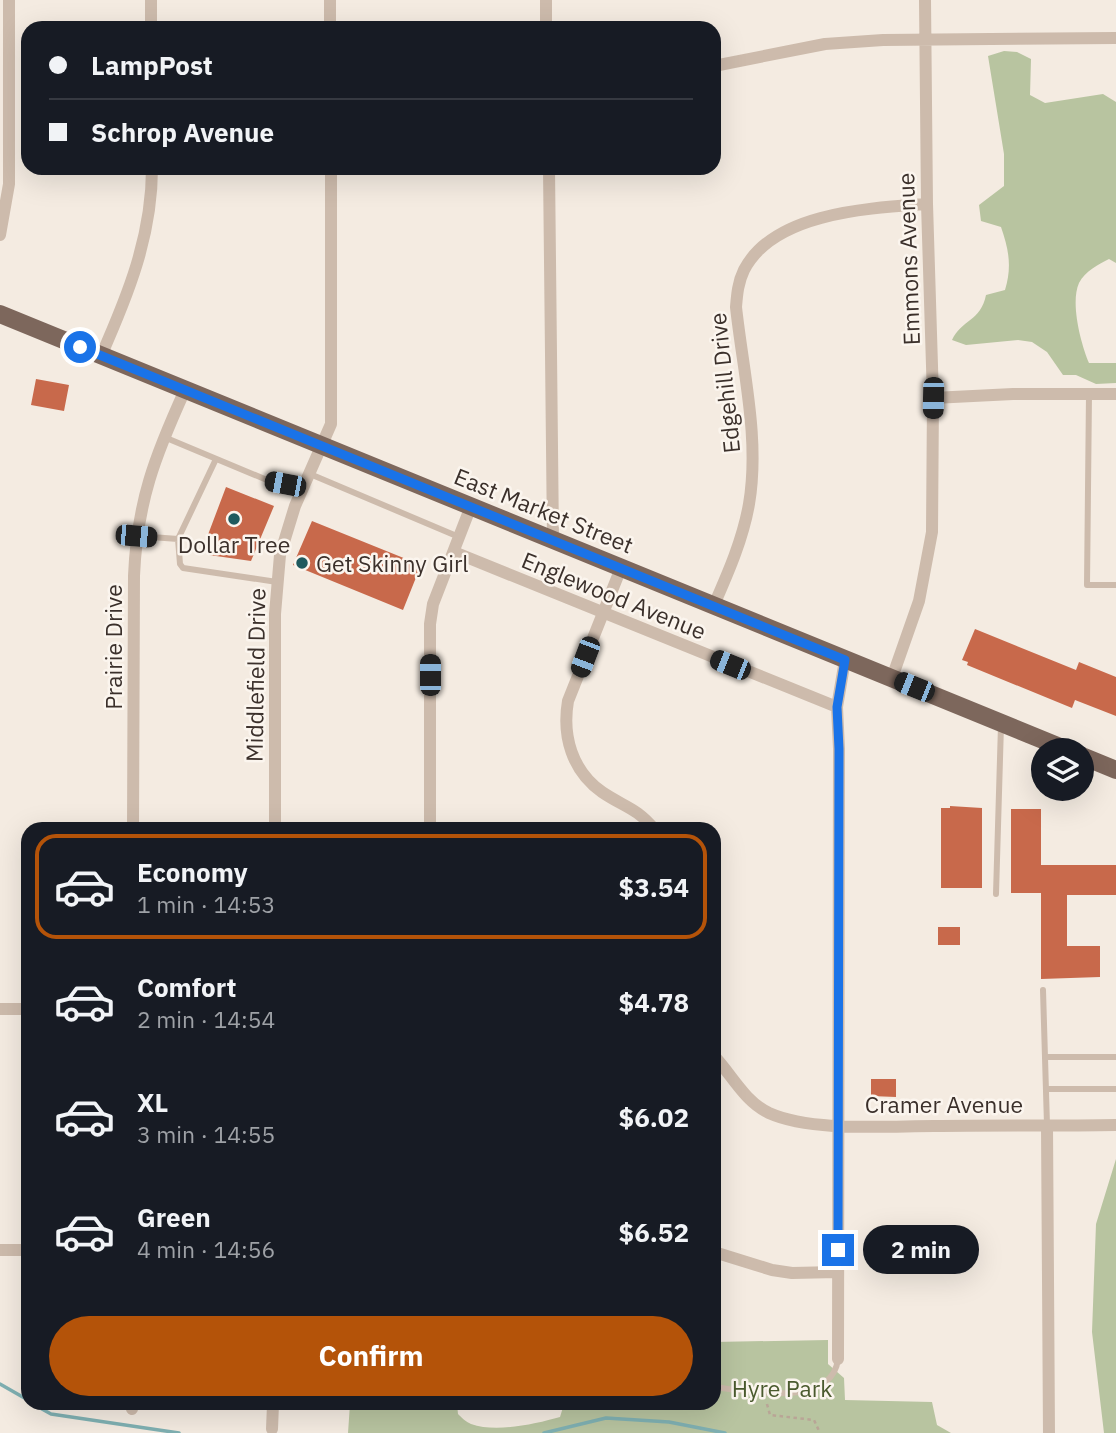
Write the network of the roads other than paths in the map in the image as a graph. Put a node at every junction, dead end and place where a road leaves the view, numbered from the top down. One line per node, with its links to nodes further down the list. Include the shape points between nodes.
1 (9, 0): 16 (street, via 9,184)
2 (151, 0): 6 (street)
3 (330, 0): 7 (street)
4 (546, 0): 8 (street)
5 (925, 0): 10 (street, Emmons Avenue)
6 (151, 21)
7 (330, 21)
8 (546, 21)
9 (1116, 38): 10 (street)
10 (925, 39): 11 (street, via 825,44); 15 (street, Emmons Avenue)
11 (721, 65)
12 (151, 175): 18 (street, via 146,232 136,271)
13 (331, 175): 24 (street, Middlefield Drive, via 331,424)
14 (549, 175): 32 (street)
15 (927, 204): 22 (street, Emmons Avenue); 37 (street, Edgehill Drive, via 855,211 786,230 767,242 745,268 736,307 751,425 752,474 745,523)
16 (0, 235)
17 (0, 314): 18 (main road, East Market Street)
18 (101, 355): 19 (main road, East Market Street)
19 (186, 390): 23 (street, Prairie Drive); 24 (main road, East Market Street)
20 (1089, 394): 21 (street); 22 (street); 36 (lane, via 1087,585)
21 (1116, 394)
22 (933, 398): 40 (street, Emmons Avenue, via 930,552 919,601)
23 (164, 437): 25 (lane); 29 (street, Prairie Drive, via 146,487)
24 (323, 445): 26 (street, Middlefield Drive); 28 (main road, East Market Street)
25 (216, 459): 27 (lane, via 267,480); 31 (lane)
26 (310, 474): 27 (street, Middlefield Drive); 30 (lane)
27 (303, 486): 35 (street, Middlefield Drive, via 285,536)
28 (471, 506): 30 (street); 32 (main road, East Market Street)
29 (136, 536): 31 (lane); 46 (street, Prairie Drive)
30 (460, 537): 33 (street)
31 (178, 540): 35 (lane, via 183,568)
32 (553, 540): 34 (main road, East Market Street)
33 (454, 552): 38 (street, Englewood Avenue); 48 (street, via 430,624)
34 (621, 568): 37 (main road, East Market Street); 38 (street)
35 (276, 582): 47 (street, Middlefield Drive)
36 (1116, 585)
37 (714, 605): 39 (main road, East Market Street)
38 (603, 612): 41 (street, Englewood Avenue); 49 (street, via 568,701 568,741 593,784)
39 (845, 660): 40 (main road, East Market Street); 41 (street)
40 (892, 678): 42 (main road, East Market Street)
41 (837, 707): 59 (street)
42 (1002, 723): 43 (main road, East Market Street); 50 (lane)
43 (1038, 738)
44 (1094, 760): 45 (main road)
45 (1116, 770)
46 (133, 822)
47 (275, 822)
48 (430, 822)
49 (647, 822)
50 (996, 894)
51 (1043, 990): 54 (lane)
52 (0, 1009): 53 (street)
53 (21, 1009)
54 (1045, 1057): 55 (lane); 57 (lane)
55 (1116, 1057)
56 (721, 1064): 59 (street, Cramer Avenue, via 762,1109 791,1121)
57 (1046, 1089): 58 (lane); 61 (lane)
58 (1116, 1089)
59 (837, 1125): 61 (street, Cramer Avenue); 65 (street)
60 (1116, 1125): 61 (street, Cramer Avenue)
61 (1047, 1126): 70 (street)
62 (0, 1250): 63 (street)
63 (21, 1250)
64 (721, 1254): 65 (street, via 772,1270)
65 (837, 1272): 66 (street)
66 (838, 1359): 67 (lane, via 831,1377 817,1387 779,1395)
67 (721, 1388)
68 (273, 1410): 69 (street)
69 (272, 1429)
70 (1049, 1433)

